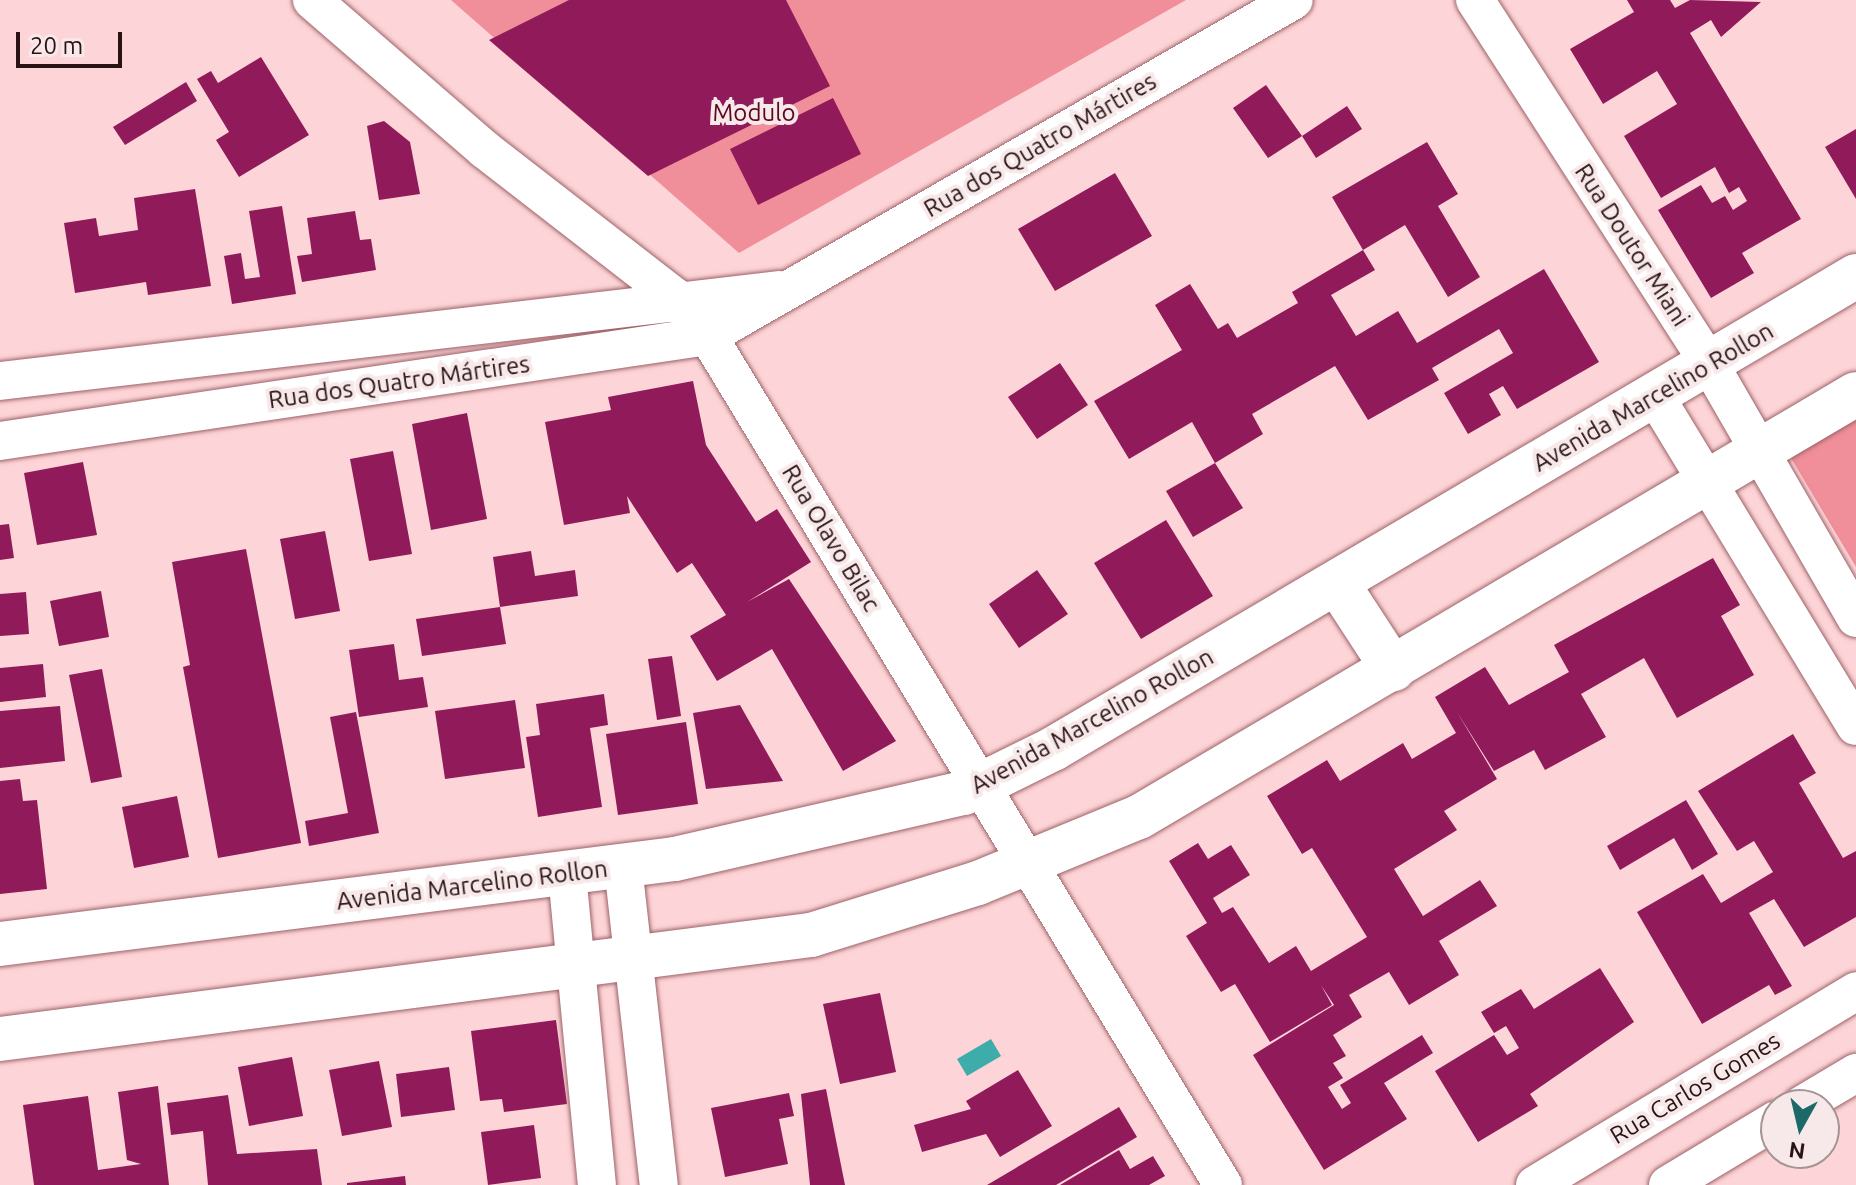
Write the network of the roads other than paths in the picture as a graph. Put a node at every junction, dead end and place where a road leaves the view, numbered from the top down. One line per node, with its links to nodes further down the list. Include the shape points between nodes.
1 (312, 0): 6 (street, Rua Olavo Bilac, via 484,149)
2 (1294, 0): 5 (street, Rua dos Quatro Mártires)
3 (1475, 0): 9 (street, Rua Doutor Miani)
4 (1856, 276): 9 (main road, Avenida Marcelino Rollon)
5 (786, 290): 6 (street, Rua dos Quatro Mártires); 7 (street, Rua dos Quatro Mártires)
6 (675, 297): 7 (street, Rua Olavo Bilac); 8 (street, Rua dos Quatro Mártires)
7 (708, 336): 13 (street, Rua dos Quatro Mártires); 21 (street, Rua Olavo Bilac)
8 (189, 358): 10 (street, Rua dos Quatro Mártires); 13 (street)
9 (1710, 365): 12 (main road, Avenida Marcelino Rollon); 15 (street, Rua Doutor Miani)
10 (0, 381)
11 (1856, 394): 15 (main road)
12 (1655, 396): 16 (street); 17 (main road, Avenida Marcelino Rollon)
13 (198, 412): 14 (street, Rua dos Quatro Mártires)
14 (0, 441)
15 (1760, 450): 16 (main road); 18 (street, Rua Doutor Miani)
16 (1711, 485): 19 (main road); 20 (street)
17 (1337, 583): 19 (main road); 21 (main road, Avenida Marcelino Rollon)
18 (1856, 618)
19 (1393, 669): 22 (main road, via 1139,817)
20 (1856, 726)
21 (981, 784): 22 (street, Rua Olavo Bilac); 23 (main road, Avenida Marcelino Rollon, via 831,827)
22 (1025, 864): 26 (main road, via 811,935); 35 (street, Rua Olavo Bilac)
23 (623, 866): 24 (main road, Avenida Marcelino Rollon); 26 (street)
24 (567, 874): 25 (main road, Avenida Marcelino Rollon); 27 (street)
25 (0, 944)
26 (634, 962): 27 (main road); 34 (street)
27 (576, 970): 29 (main road); 33 (street)
28 (1856, 991): 36 (street, Rua Carlos Gomes)
29 (0, 1039)
30 (1856, 1073): 31 (street)
31 (1829, 1089)
32 (1760, 1130): 37 (street)
33 (597, 1185)
34 (659, 1185)
35 (1223, 1185)
36 (1535, 1185)
37 (1668, 1185)

